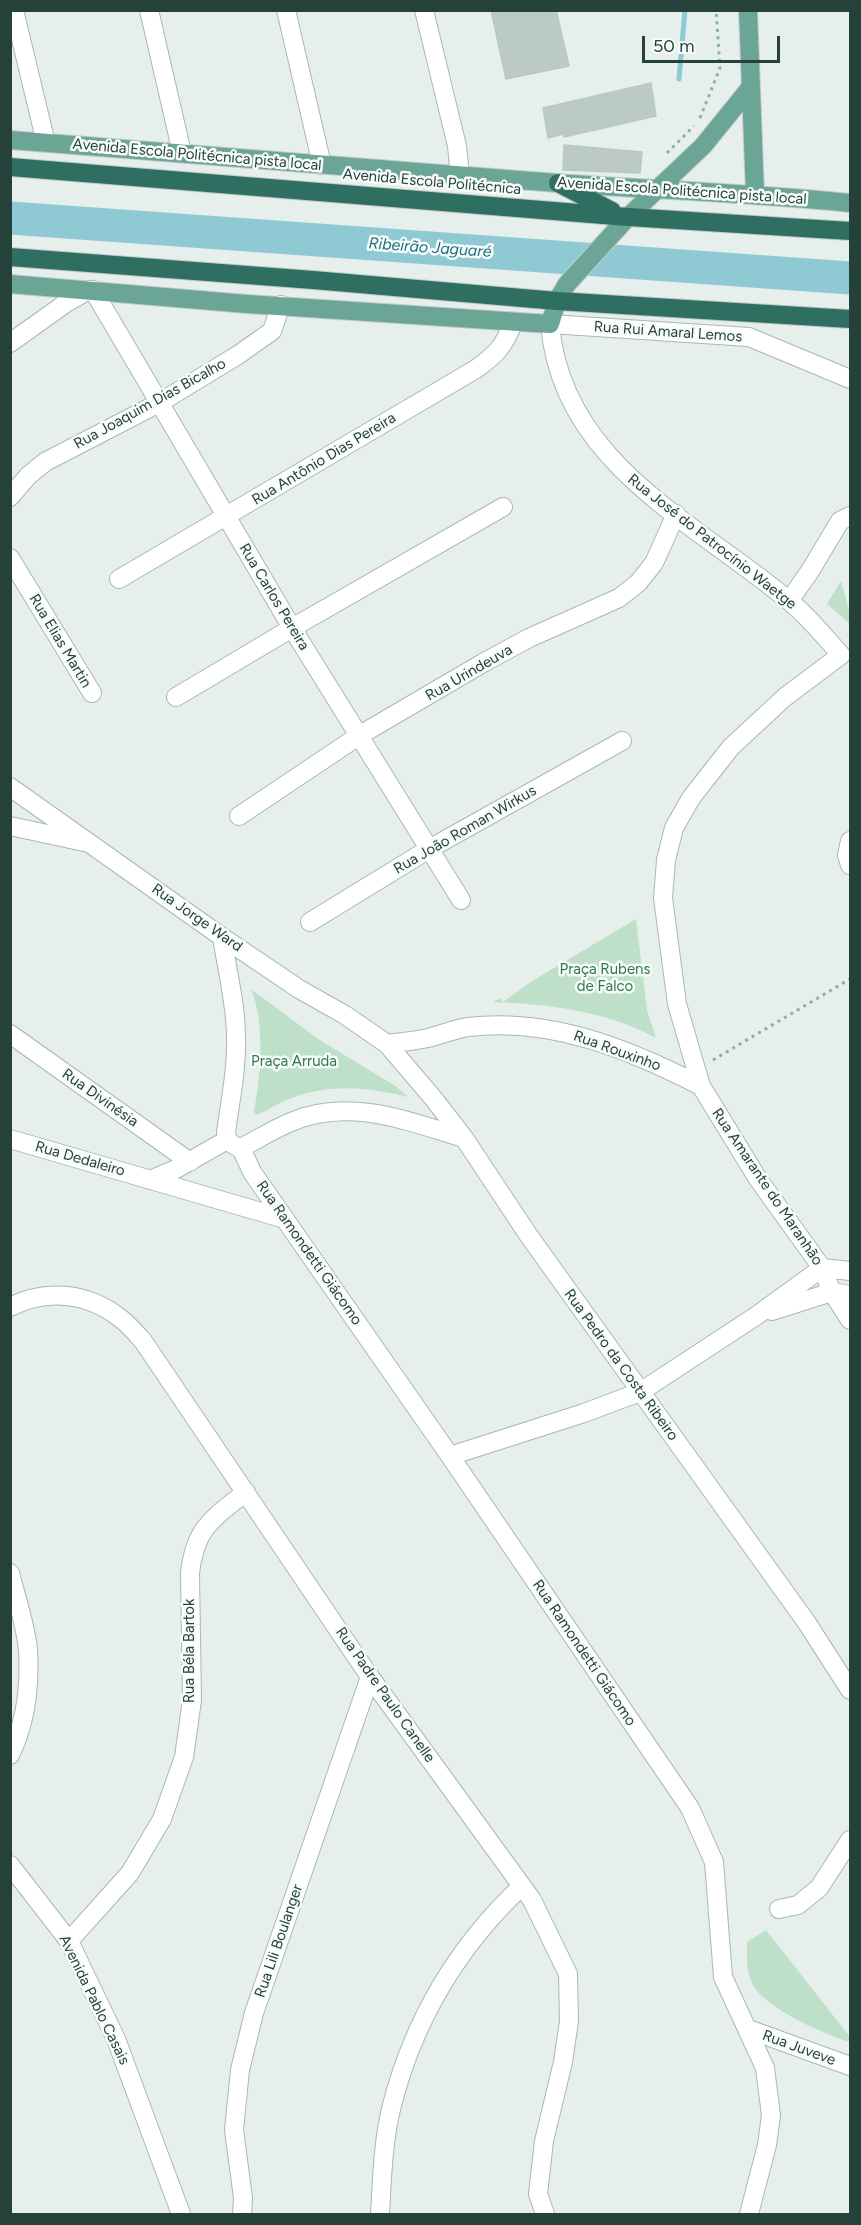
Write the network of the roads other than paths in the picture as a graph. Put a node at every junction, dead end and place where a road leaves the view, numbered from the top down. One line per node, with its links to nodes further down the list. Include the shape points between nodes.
1 (14, 10): 8 (street)
2 (149, 10): 9 (street)
3 (285, 10): 10 (street)
4 (424, 10): 12 (street)
5 (748, 10): 6 (main road)
6 (750, 88): 14 (main road, via 703,146); 15 (main road)
7 (10, 140): 8 (main road, Avenida Escola Politécnica pista local)
8 (46, 143): 9 (main road, Avenida Escola Politécnica pista local)
9 (182, 153): 10 (main road, Avenida Escola Politécnica pista local)
10 (322, 165): 12 (main road, Avenida Escola Politécnica pista local)
11 (10, 167): 17 (highway, Avenida Escola Politécnica)
12 (460, 176): 13 (main road, Avenida Escola Politécnica pista local)
13 (558, 183): 14 (main road, Avenida Escola Politécnica pista local); 17 (highway)
14 (656, 189): 15 (main road, Avenida Escola Politécnica pista local); 17 (main road)
15 (756, 194): 16 (main road, Avenida Escola Politécnica pista local)
16 (850, 203)
17 (628, 217): 18 (highway, Avenida Escola Politécnica); 22 (main road, via 567,284)
18 (850, 231)
19 (10, 257): 22 (highway)
20 (10, 284): 21 (main road)
21 (91, 290): 23 (main road); 27 (street); 29 (street, Rua Carlos Pereira)
22 (557, 301): 24 (highway); 26 (main road)
23 (281, 305): 25 (main road); 29 (street, Rua Joaquim Dias Bicalho, via 272,331)
24 (850, 319)
25 (513, 323): 26 (main road); 34 (street, Rua Antônio Dias Pereira, via 506,342 476,369)
26 (550, 324): 28 (street, Rua Rui Amaral Lemos, via 749,337); 32 (street, Rua José do Patrocínio Waetge, via 554,359 581,420 626,475)
27 (10, 343)
28 (850, 379)
29 (159, 403): 30 (street, Rua Joaquim Dias Bicalho, via 45,462); 34 (street, Rua Carlos Pereira)
30 (10, 497)
31 (503, 507): 38 (street)
32 (676, 514): 37 (street, Rua José do Patrocínio Waetge); 42 (street, Rua Urindeuva, via 654,563 619,598 529,638)
33 (850, 516): 37 (street, via 840,521)
34 (226, 517): 36 (street, Rua Antônio Dias Pereira); 38 (street, Rua Carlos Pereira)
35 (10, 558): 40 (street, Rua Elias Martin)
36 (119, 579)
37 (789, 601): 39 (street, Rua José do Patrocínio Waetge)
38 (292, 628): 41 (street); 42 (street, Rua Carlos Pereira)
39 (846, 655): 56 (street, Rua José do Patrocínio Waetge, via 785,697 731,747 691,798 675,828 664,879 666,930 677,1004)
40 (92, 693)
41 (176, 698)
42 (360, 735): 45 (street, Rua Urindeuva); 49 (street, Rua Carlos Pereira)
43 (622, 741): 49 (street, Rua João Roman Wirkus)
44 (10, 787): 48 (street, Rua Jorge Ward)
45 (239, 816)
46 (10, 826): 48 (street)
47 (850, 842): 50 (street)
48 (92, 844): 53 (street, Rua Jorge Ward)
49 (429, 849): 51 (street, Rua Carlos Pereira); 52 (street, Rua João Roman Wirkus)
50 (850, 865)
51 (461, 900)
52 (310, 922)
53 (222, 937): 55 (street, Rua Jorge Ward); 59 (street, via 237,1037 226,1133)
54 (10, 1034): 60 (street, Rua Divinésia)
55 (387, 1044): 56 (street, Rua Rouxinho, via 466,1027 562,1032 640,1056); 57 (street, Rua Pedro da Costa Ribeiro)
56 (701, 1086): 63 (street, Rua Amarante do Maranhão, via 758,1179)
57 (464, 1138): 59 (street, via 379,1113 341,1110 309,1116); 70 (street, Rua Pedro da Costa Ribeiro)
58 (10, 1139): 61 (street, Rua Dedaleiro)
59 (234, 1144): 60 (street); 62 (street, Rua Ramondetti Giácomo)
60 (190, 1162): 61 (street)
61 (150, 1180): 62 (street, Rua Dedaleiro)
62 (285, 1219): 71 (street, Rua Ramondetti Giácomo)
63 (822, 1268): 64 (street); 65 (street, Rua Amarante do Maranhão); 68 (street)
64 (850, 1271)
65 (832, 1292): 66 (street); 68 (street); 69 (street, Rua Amarante do Maranhão)
66 (850, 1295)
67 (10, 1307): 72 (street, Rua Padre Paulo Canelle, via 41,1296 68,1295 91,1301 120,1317 143,1341)
68 (756, 1316): 70 (street)
69 (850, 1320)
70 (640, 1392): 71 (street); 75 (street, Rua Pedro da Costa Ribeiro, via 807,1623)
71 (450, 1456): 82 (street, Rua Ramondetti Giácomo, via 690,1809 714,1862 723,1977)
72 (246, 1492): 74 (street, Rua Padre Paulo Canelle); 81 (street, Rua Béla Bartok, via 211,1520 197,1540 192,1558 192,1700 184,1757 162,1818 130,1873)
73 (10, 1573): 76 (street, via 28,1658 27,1698 18,1739)
74 (370, 1677): 79 (street, Rua Padre Paulo Canelle); 85 (street, Rua Lili Boulanger, via 254,2013 240,2070 234,2130)
75 (850, 1690)
76 (10, 1755)
77 (850, 1840): 80 (street, via 819,1888 798,1905)
78 (10, 1865): 81 (street, Avenida Pablo Casais)
79 (522, 1886): 86 (street, via 497,1910 442,1983 414,2039 392,2106); 87 (street, Rua Padre Paulo Canelle, via 568,1974 569,2021 544,2141 538,2194)
80 (779, 1910)
81 (69, 1941): 84 (street, Avenida Pablo Casais, via 116,2039)
82 (748, 2029): 83 (street, Rua Juveve); 88 (street, Rua Ramondetti Giácomo, via 765,2068 771,2115)
83 (850, 2066)
84 (181, 2214)
85 (242, 2214)
86 (380, 2214)
87 (544, 2214)
88 (749, 2214)

